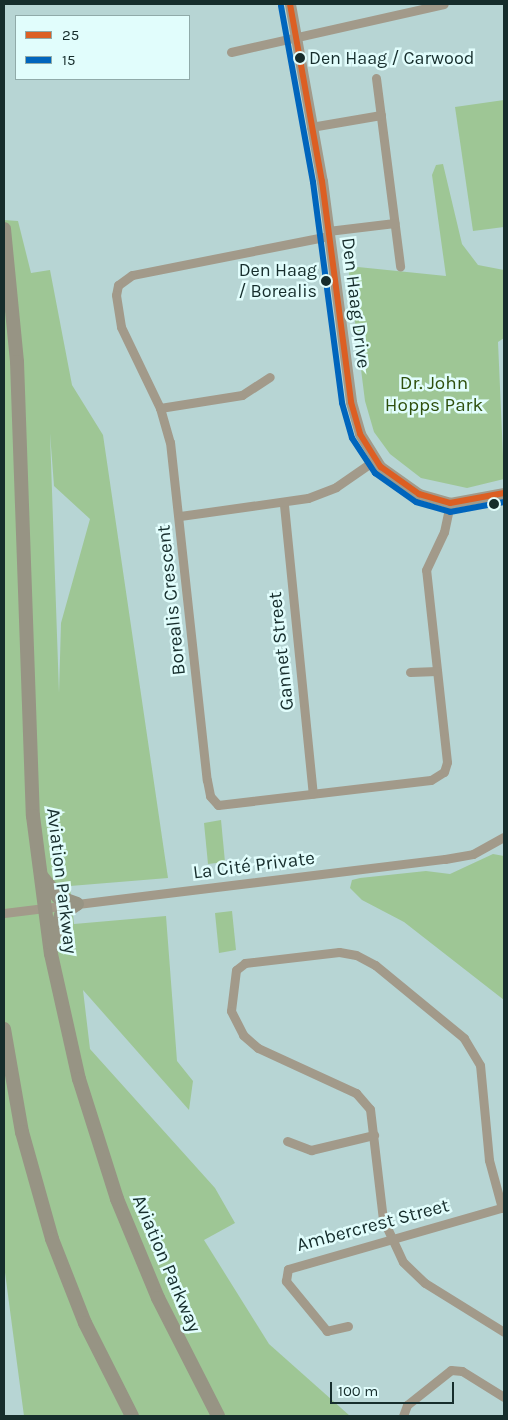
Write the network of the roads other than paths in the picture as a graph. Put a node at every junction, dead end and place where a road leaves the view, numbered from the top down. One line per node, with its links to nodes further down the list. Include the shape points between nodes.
1 (290, 4): 3 (street, Den Haag Drive)
2 (444, 4): 3 (street)
3 (296, 34): 4 (street, via 279,43); 7 (street, Den Haag Drive)
4 (231, 52)
5 (376, 78): 6 (street)
6 (381, 115): 7 (street); 8 (street)
7 (311, 127): 10 (street, Den Haag Drive)
8 (394, 222): 10 (street); 11 (street)
9 (4, 234): 23 (main road, Aviation Parkway, via 17,362)
10 (329, 234): 13 (street, Borealis Crescent, via 123,280 116,295 118,316); 14 (street, Den Haag Drive, via 350,402 360,434)
11 (400, 266)
12 (270, 377): 13 (street, via 242,396)
13 (160, 408): 18 (street, Borealis Crescent, via 176,473)
14 (375, 460): 16 (street, Den Haag Drive, via 410,489); 17 (street, via 336,487)
15 (504, 493): 16 (street, Den Haag Drive)
16 (450, 503): 19 (street, Borealis Crescent, via 444,532 426,563)
17 (284, 505): 18 (street); 21 (street, Gannet Street)
18 (180, 516): 21 (street, Borealis Crescent, via 210,796 218,805 230,806)
19 (437, 671): 20 (street); 21 (street, Borealis Crescent, via 447,762 439,777)
20 (410, 672)
21 (313, 794)
22 (504, 837): 24 (street, La Cité Private, via 473,854 445,859)
23 (38, 867): 24 (main road, via 54,894); 25 (main road, Aviation Parkway)
24 (77, 904): 25 (street, La Cité Private); 27 (main road, via 58,919)
25 (44, 909): 26 (street, La Cité Private); 27 (main road, Aviation Parkway)
26 (4, 913)
27 (50, 954): 37 (main road, Aviation Parkway, via 78,1079 117,1199 161,1305)
28 (4, 1030): 36 (main road, via 22,1132 50,1230 85,1324)
29 (374, 1135): 30 (street, via 311,1150); 31 (street, via 370,1109 356,1093 258,1048 243,1035 231,1011 236,970 245,963 339,952 356,955 375,965 464,1038 480,1065 489,1159); 32 (street, via 378,1189)
30 (288, 1141)
31 (503, 1208): 32 (street, Ambercrest Street)
32 (390, 1238): 33 (street, Ambercrest Street, via 288,1269 286,1281 327,1330); 34 (street, via 403,1262 425,1283)
33 (348, 1326)
34 (504, 1332)
35 (504, 1397): 38 (street, via 462,1371 451,1370 407,1405)
36 (132, 1416)
37 (218, 1416)
38 (403, 1416)

